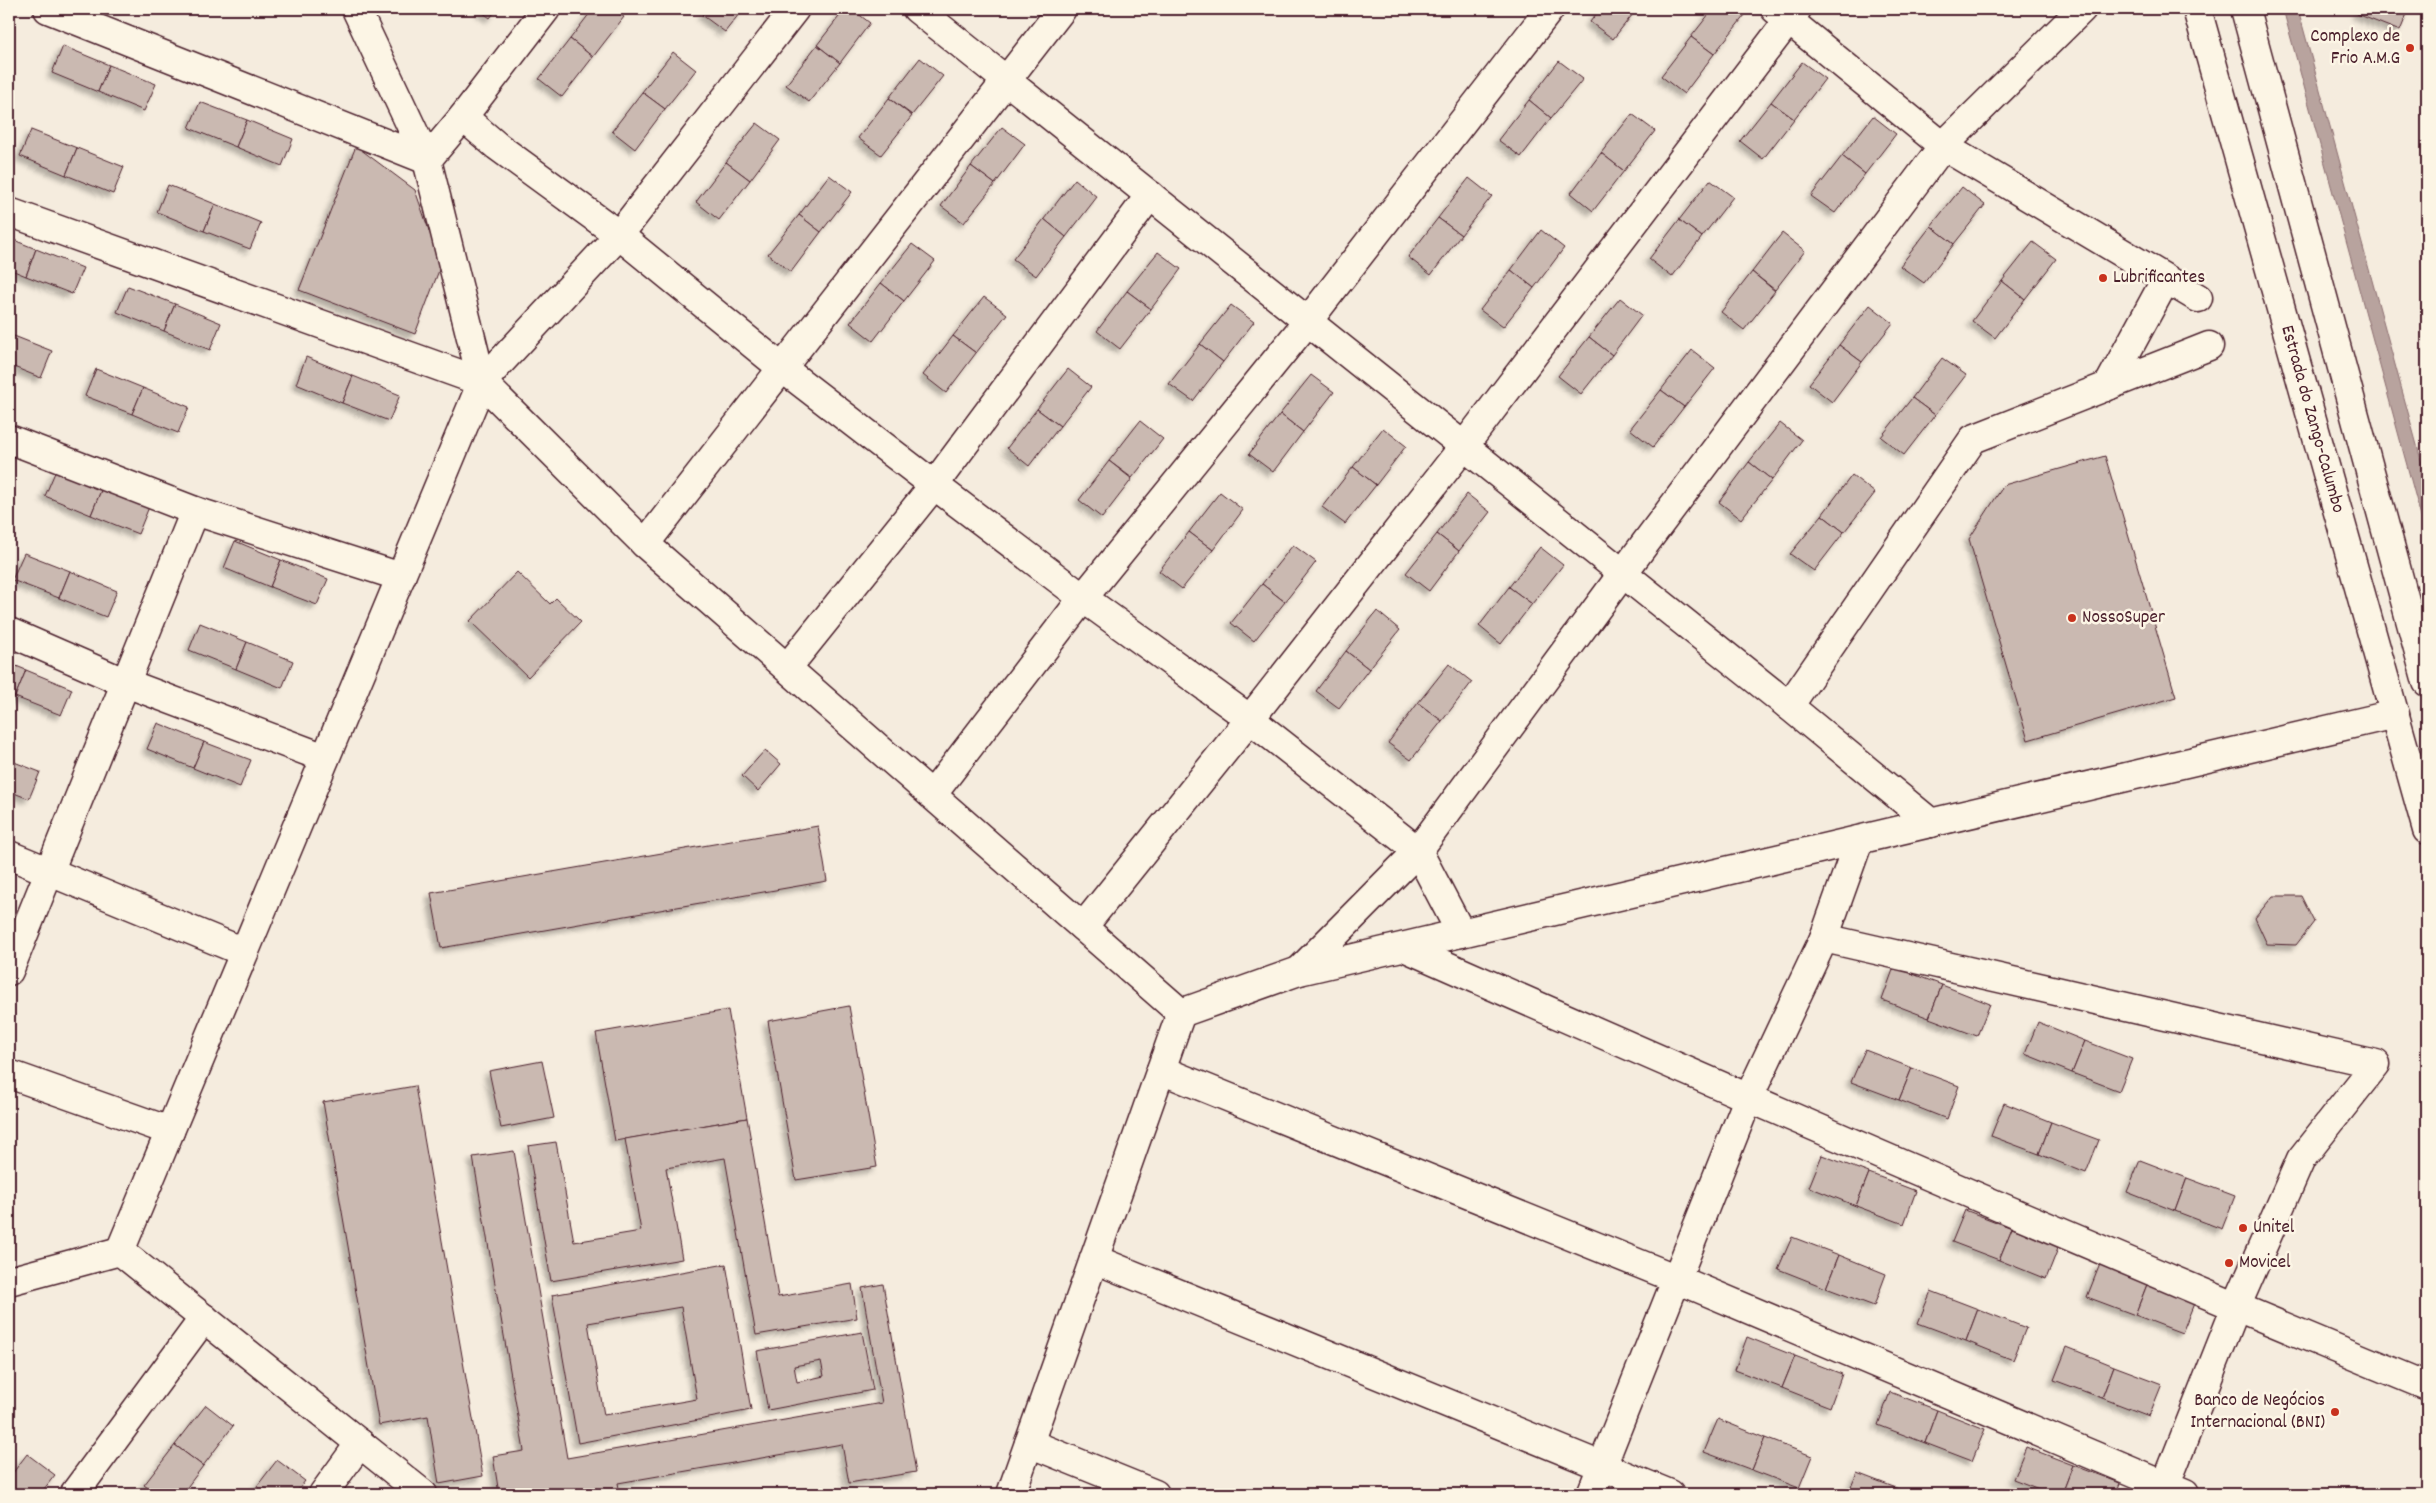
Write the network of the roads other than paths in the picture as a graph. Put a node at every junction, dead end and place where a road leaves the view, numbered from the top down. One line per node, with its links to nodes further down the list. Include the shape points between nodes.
1 (48, 9): 15 (street)
2 (356, 9): 15 (street)
3 (546, 9): 13 (street)
4 (795, 9): 18 (street)
5 (917, 9): 12 (street)
6 (1062, 9): 12 (street)
7 (1550, 9): 21 (street)
8 (2082, 9): 14 (street)
9 (2197, 9): 39 (street, Estrada do Zango-Calumbo)
10 (2245, 9): 36 (street)
11 (1787, 12): 14 (street); 27 (street)
12 (1006, 80): 16 (street); 23 (street)
13 (463, 118): 15 (street); 18 (street)
14 (1944, 146): 19 (street); 31 (street)
15 (427, 160): 24 (street)
16 (1150, 195): 21 (street); 28 (street)
17 (9, 212): 24 (street)
18 (619, 235): 23 (street); 24 (street)
19 (2166, 279): 20 (street); 25 (street)
20 (2198, 298)
21 (1308, 321): 27 (street); 33 (street)
22 (2209, 346): 25 (street)
23 (782, 368): 28 (street); 30 (street)
24 (482, 382): 30 (street); 32 (street)
25 (2108, 386): 38 (street, via 1973,440)
26 (9, 439): 29 (street)
27 (1464, 446): 31 (street); 40 (street)
28 (934, 485): 33 (street); 35 (street)
29 (195, 511): 32 (street); 37 (street)
30 (645, 544): 35 (street)
31 (1623, 573): 38 (street); 46 (street)
32 (401, 577): 41 (street)
33 (1083, 598): 40 (street); 42 (street)
34 (9, 632): 37 (street)
35 (787, 668): 42 (street)
36 (2427, 682)
37 (126, 683): 41 (street); 48 (street)
38 (1789, 706): 43 (street)
39 (2395, 714): 43 (street); 44 (street, Estrada do Zango-Calumbo)
40 (1250, 719): 46 (street); 49 (street)
41 (326, 758): 53 (street)
42 (932, 795): 49 (street)
43 (1931, 823): 45 (street)
44 (2427, 830)
45 (1858, 840): 50 (street); 51 (street)
46 (1418, 851): 50 (street); 55 (street)
47 (9, 855): 48 (street)
48 (48, 873): 53 (street); 54 (street)
49 (1083, 927): 56 (street)
50 (1461, 934): 52 (street)
51 (1824, 938): 59 (street); 65 (street, via 2376,1064 2301,1158)
52 (1404, 947): 55 (street); 59 (street)
53 (244, 952): 60 (street)
54 (9, 970)
55 (1299, 971): 56 (street)
56 (1181, 1013): 57 (street)
57 (1161, 1070): 62 (street); 63 (street)
58 (9, 1074): 60 (street)
59 (1748, 1099): 63 (street); 65 (street)
60 (170, 1131): 61 (street)
61 (120, 1250): 64 (street); 66 (street)
62 (1094, 1259): 69 (street); 70 (street)
63 (1677, 1279): 70 (street); 71 (street)
64 (10, 1281)
65 (2236, 1308): 67 (street); 71 (street)
66 (204, 1318): 68 (street); 72 (street)
67 (2427, 1386)
68 (360, 1443): 73 (street); 74 (street)
69 (1029, 1443): 75 (street); 76 (street)
70 (1603, 1466): 77 (street); 78 (street)
71 (2171, 1492)
72 (74, 1494)
73 (323, 1494)
74 (423, 1494)
75 (1011, 1494)
76 (1155, 1494)
77 (1591, 1494)
78 (1670, 1494)

